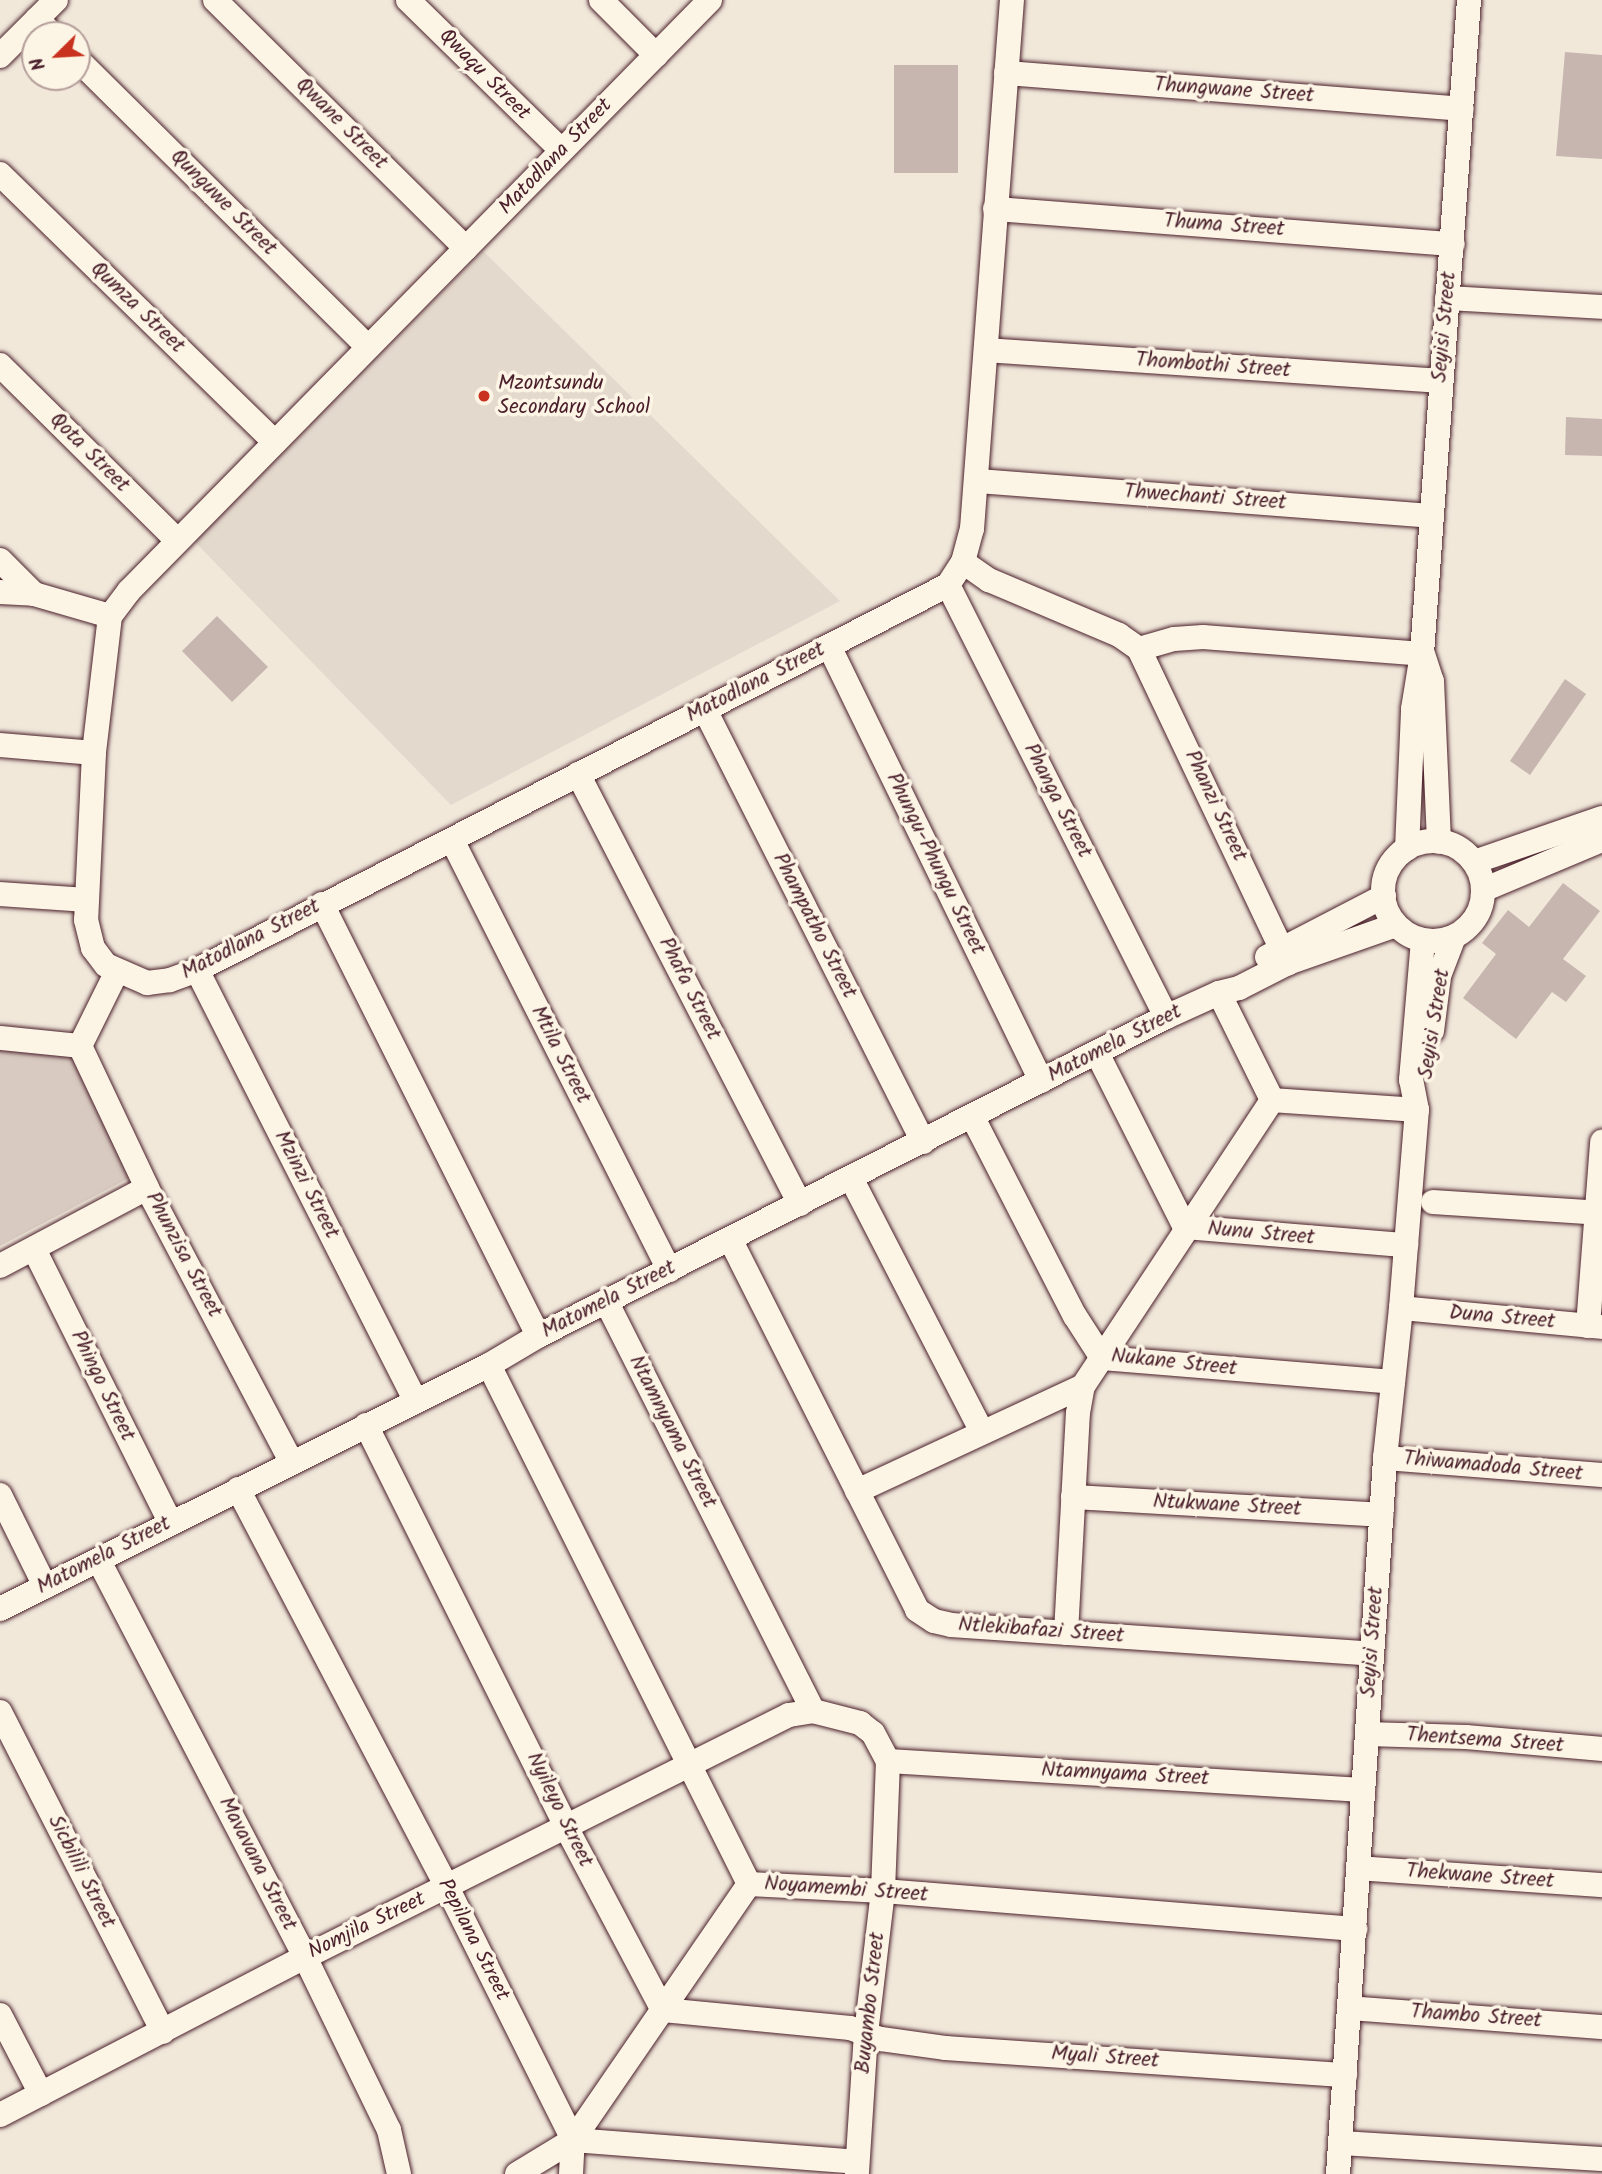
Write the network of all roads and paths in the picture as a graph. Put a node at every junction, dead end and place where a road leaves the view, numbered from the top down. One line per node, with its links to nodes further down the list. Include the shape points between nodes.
1 (56, 0): 8 (street)
2 (215, 0): 19 (street, Qwane Street)
3 (408, 0): 15 (street, Qwaqu Street)
4 (601, 0): 10 (street)
5 (710, 0): 10 (street, Matodlana Street)
6 (1012, 0): 13 (street, Matodlana Street)
7 (1469, 0): 14 (street, Seyisi Street)
8 (47, 21)
9 (21, 42): 11 (street)
10 (656, 55): 15 (street, Matodlana Street)
11 (0, 56)
12 (91, 73): 22 (street, Qunguwe Street)
13 (1006, 73): 14 (street, Thungwane Street); 17 (street, Matodlana Street)
14 (1462, 109): 18 (street, Seyisi Street)
15 (561, 150): 19 (street, Matodlana Street)
16 (0, 174): 26 (street, Qumza Street)
17 (995, 209): 18 (street, Thuma Street); 23 (street, Matodlana Street)
18 (1453, 244): 20 (street, Seyisi Street)
19 (466, 248): 22 (street, Matodlana Street)
20 (1447, 298): 21 (street); 25 (street, Seyisi Street)
21 (1602, 307)
22 (368, 347): 26 (street, Matodlana Street)
23 (986, 350): 25 (street, Thombothi Street); 27 (street, Matodlana Street)
24 (0, 365): 29 (street, Qota Street)
25 (1441, 381): 28 (street, Seyisi Street)
26 (275, 442): 29 (street, Matodlana Street)
27 (977, 481): 28 (street, Thwechanti Street); 31 (street, Matodlana Street)
28 (1432, 516): 38 (street, Seyisi Street)
29 (178, 541): 35 (street, Matodlana Street)
30 (0, 560): 34 (street)
31 (963, 562): 32 (street, Matodlana Street); 37 (street, via 989,580 1119,635)
32 (948, 585): 36 (street, Matodlana Street); 61 (street, Phanga Street)
33 (0, 592): 34 (street)
34 (34, 594): 35 (street)
35 (110, 616): 41 (street, Matodlana Street)
36 (829, 646): 39 (street, Matodlana Street); 65 (street, Phungu-Phungu Street)
37 (1139, 649): 38 (street, via 1203,637); 57 (street, Phanzi Street)
38 (1422, 654): 46 (street, Seyisi Street, via 1433,681); 47 (street, Seyisi Street, via 1413,709)
39 (705, 710): 42 (street, Matodlana Street); 69 (street, Phampatho Street)
40 (0, 746): 41 (street)
41 (94, 753): 52 (street, Matodlana Street)
42 (578, 774): 45 (street, Matodlana Street); 74 (street, Phafa Street)
43 (1602, 818): 48 (street)
44 (1602, 840): 49 (street)
45 (452, 841): 53 (street, Matodlana Street); 81 (street, Mtila Street)
46 (1439, 842): 47 (street); 48 (street, via 1455,846)
47 (1407, 849): 51 (street, via 1391,864)
48 (1474, 862): 49 (street)
49 (1483, 890): 55 (street, via 1476,918)
50 (0, 894): 52 (street)
51 (1384, 896): 54 (street); 57 (street, Matomela Street)
52 (86, 900): 59 (street, Matodlana Street, via 93,948)
53 (322, 904): 58 (street, Matodlana Street); 85 (street)
54 (1396, 925): 56 (street); 57 (street, Matomela Street)
55 (1454, 937): 56 (street); 67 (street, Seyisi Street, via 1439,976 1426,1085)
56 (1423, 941): 67 (street, Seyisi Street, via 1411,1080)
57 (1285, 956): 60 (street, Matomela Street, via 1231,979)
58 (197, 970): 59 (street, Matodlana Street, via 147,983); 90 (street, Mzinzi Street)
59 (117, 971): 63 (street)
60 (1219, 993): 61 (street, Matomela Street); 66 (street)
61 (1166, 1017): 64 (street, Matomela Street)
62 (0, 1038): 63 (street)
63 (80, 1046): 72 (street, Phunzisa Street)
64 (1097, 1053): 65 (street, Matomela Street); 76 (street, Nunu Street)
65 (1041, 1081): 68 (street, Matomela Street)
66 (1267, 1091): 67 (street); 76 (street)
67 (1417, 1110): 78 (street, Seyisi Street)
68 (972, 1116): 69 (street, Matomela Street); 86 (street, Nukane Street, via 1075,1316)
69 (923, 1142): 71 (street, Matomela Street)
70 (1602, 1142): 75 (street)
71 (851, 1178): 74 (street, Matomela Street); 92 (street)
72 (147, 1188): 79 (street); 94 (street, Phunzisa Street)
73 (1433, 1202): 75 (street)
74 (800, 1204): 77 (street, Matomela Street)
75 (1599, 1213): 84 (street)
76 (1185, 1227): 78 (street, Nunu Street); 86 (street)
77 (730, 1239): 81 (street, Matomela Street); 97 (street, Ntlekibafazi Street)
78 (1406, 1245): 83 (street, Seyisi Street)
79 (34, 1249): 80 (street); 101 (street, Phingo Street)
80 (0, 1266)
81 (669, 1270): 82 (street, Matomela Street)
82 (607, 1303): 85 (street, Matomela Street); 107 (street, Ntamnyama Street)
83 (1401, 1308): 84 (street, Duna Street); 88 (street, Seyisi Street)
84 (1595, 1326)
85 (538, 1336): 87 (street, Matomela Street)
86 (1102, 1358): 88 (street, Nukane Street); 89 (street)
87 (489, 1365): 90 (street, Matomela Street); 112 (street, Noyamembi Street)
88 (1393, 1382): 93 (street, Seyisi Street)
89 (1083, 1386): 92 (street); 99 (street)
90 (415, 1400): 91 (street, Matomela Street)
91 (366, 1425): 94 (street, Matomela Street); 114 (street, Nyileyo Street)
92 (982, 1432): 97 (street)
93 (1385, 1458): 95 (street, Thiwamadoda Street); 100 (street, Seyisi Street)
94 (291, 1461): 96 (street, Matomela Street)
95 (1602, 1475)
96 (239, 1489): 101 (street, Matomela Street); 118 (street, Pepilana Street)
97 (857, 1491): 105 (street, Ntlekibafazi Street, via 917,1610 952,1625)
98 (0, 1494): 103 (street)
99 (1073, 1497): 100 (street, Ntukwane Street); 105 (street)
100 (1381, 1515): 106 (street, Seyisi Street)
101 (170, 1522): 102 (street, Matomela Street)
102 (99, 1561): 103 (street, Matomela Street); 121 (street, Mavavana Street)
103 (45, 1586): 104 (street, Matomela Street)
104 (0, 1609)
105 (1066, 1633): 106 (street, Ntlekibafazi Street)
106 (1372, 1654): 109 (street, Seyisi Street)
107 (813, 1711): 111 (street, via 860,1723 873,1733); 112 (street, Nomjila Street, via 789,1715)
108 (0, 1712): 126 (street, Sicbilili Street)
109 (1367, 1734): 110 (street, Thentsema Street); 113 (street, Seyisi Street)
110 (1602, 1749)
111 (888, 1761): 113 (street, Ntamnyama Street); 119 (street, Buyambo Street)
112 (689, 1766): 114 (street, Nomjila Street); 116 (street, Noyamembi Street)
113 (1363, 1790): 115 (street, Seyisi Street)
114 (566, 1827): 118 (street, Nomjila Street); 123 (street, Nyileyo Street)
115 (1358, 1868): 117 (street, Thekwane Street); 120 (street, Seyisi Street)
116 (749, 1884): 119 (street, Noyamembi Street); 123 (street)
117 (1602, 1885)
118 (447, 1887): 121 (street, Nomjila Street); 131 (street, Pepilana Street)
119 (883, 1891): 120 (street, Noyamembi Street); 127 (street, Buyambo Street)
120 (1355, 1929): 122 (street, Seyisi Street)
121 (305, 1957): 126 (street, Nomjila Street); 135 (street, Mavavana Street, via 389,2130)
122 (1349, 2008): 125 (street, Thambo Street); 128 (street, Seyisi Street)
123 (663, 2010): 127 (street); 131 (street)
124 (0, 2015): 129 (street)
125 (1602, 2027)
126 (163, 2032): 129 (street, Nomjila Street)
127 (866, 2033): 128 (street, Myali Street, via 946,2048); 134 (street, Buyambo Street)
128 (1345, 2074): 132 (street, Seyisi Street)
129 (41, 2094): 130 (street, Nomjila Street)
130 (0, 2115)
131 (573, 2140): 134 (street); 136 (street); 137 (street)
132 (1341, 2143): 133 (street); 138 (street, Seyisi Street)
133 (1602, 2159)
134 (856, 2168)
135 (399, 2174)
136 (517, 2174)
137 (570, 2174)
138 (1338, 2174)

